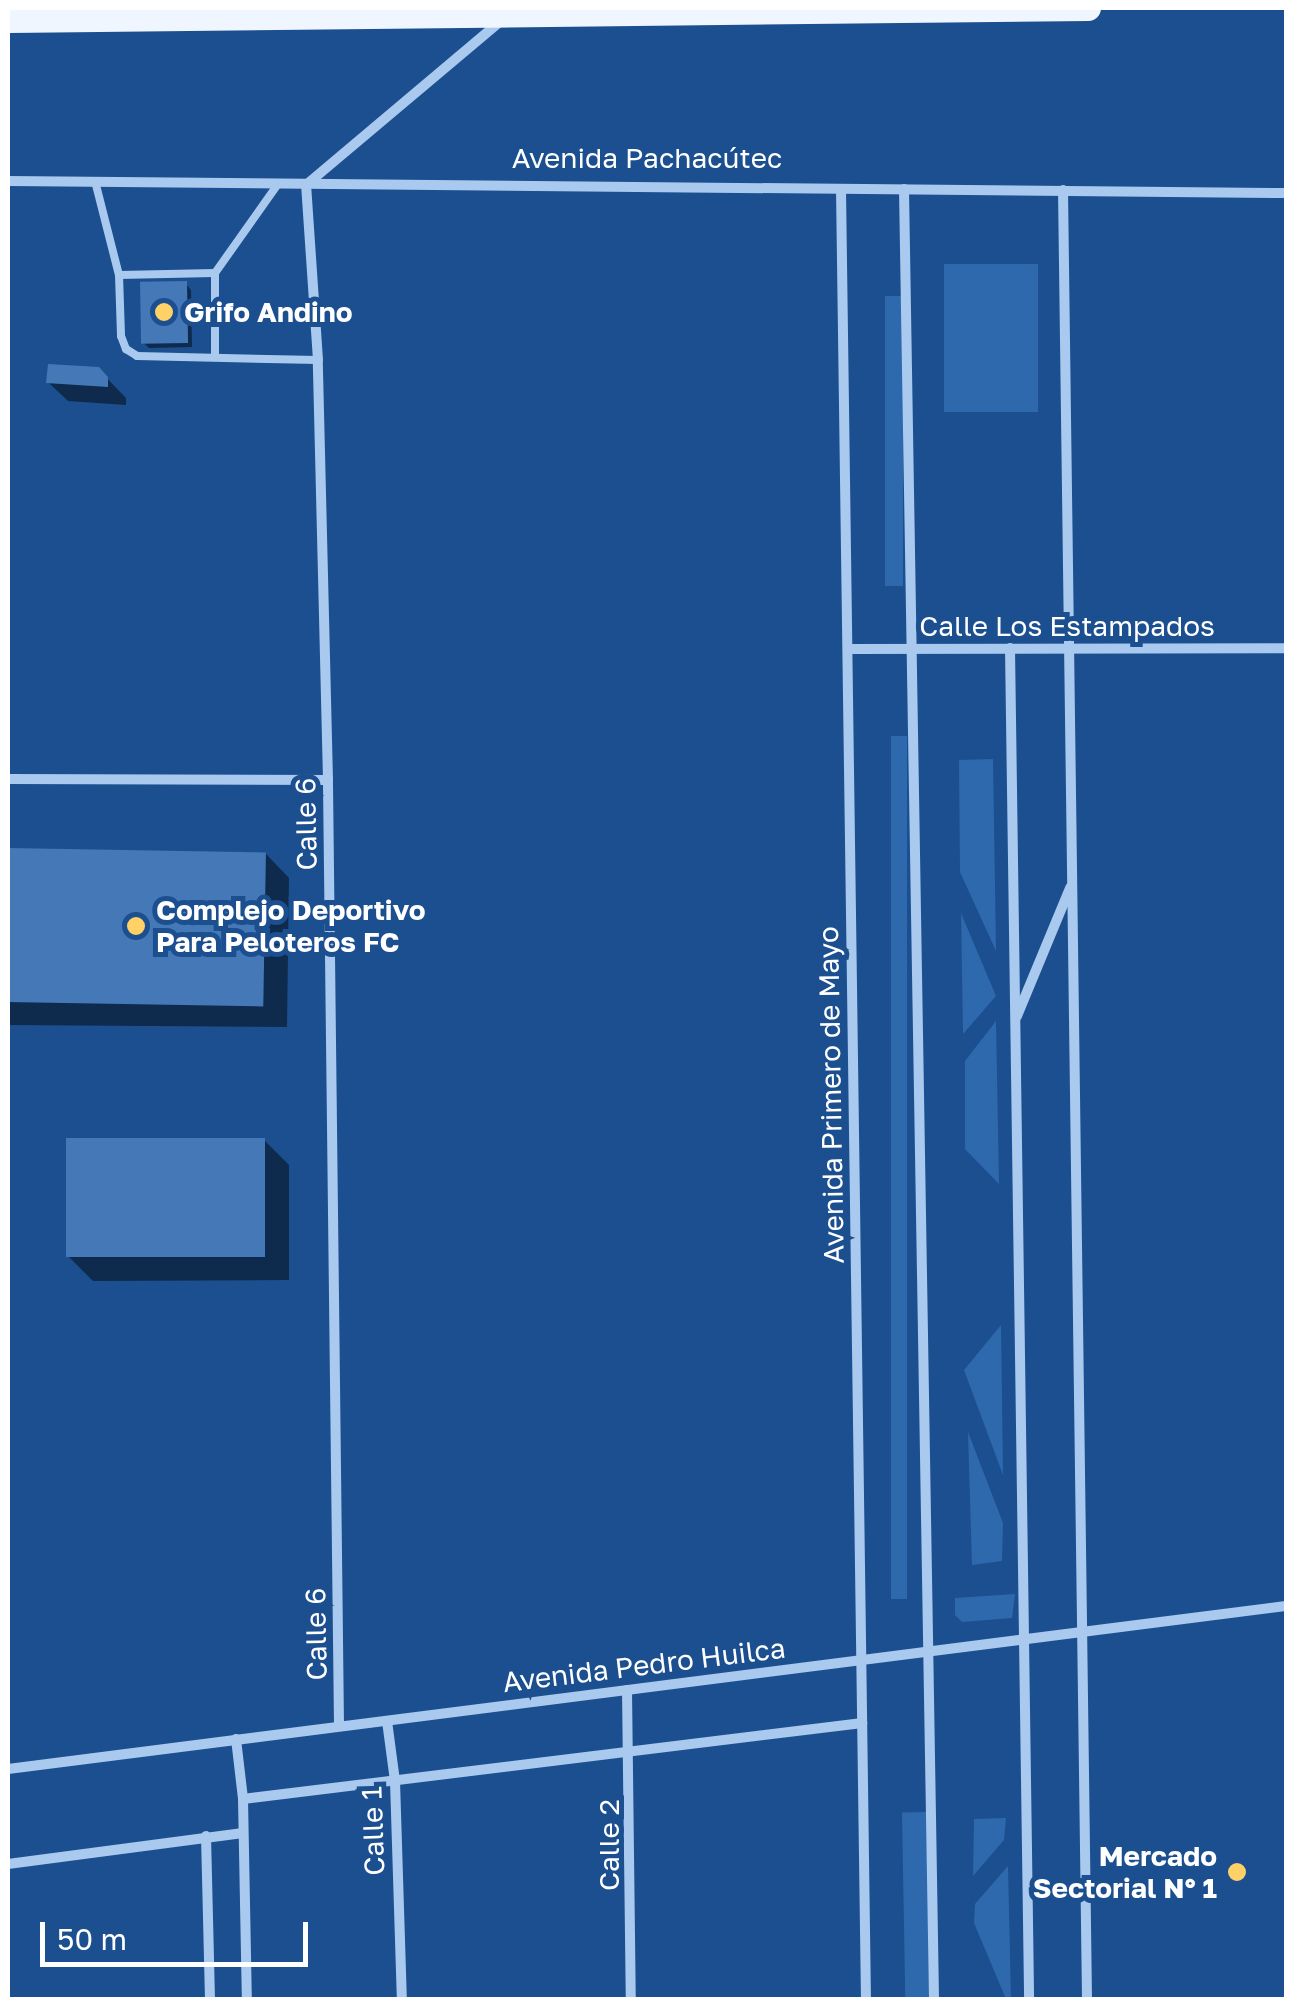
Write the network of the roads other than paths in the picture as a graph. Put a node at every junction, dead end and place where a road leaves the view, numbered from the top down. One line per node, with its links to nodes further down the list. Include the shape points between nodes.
1 (763, 8): 2 (main road); 3 (main road)
2 (1088, 8)
3 (506, 17): 4 (main road); 8 (street)
4 (8, 20)
5 (8, 181): 6 (street, Avenida Pachacútec)
6 (95, 181): 7 (street, Avenida Pachacútec); 14 (lane)
7 (278, 184): 8 (street, Avenida Pachacútec); 13 (lane)
8 (306, 185): 9 (street, Avenida Pachacútec); 16 (street, Calle 6)
9 (842, 189): 10 (street, Avenida Pachacútec); 20 (street, Avenida Primero de Mayo)
10 (904, 189): 11 (street, Avenida Pachacútec); 21 (street)
11 (1063, 190): 12 (street, Avenida Pachacútec); 18 (street)
12 (1286, 193)
13 (214, 273): 14 (lane); 15 (lane)
14 (119, 274): 15 (lane, via 126,349 137,356)
15 (216, 356): 16 (lane)
16 (318, 360): 23 (street, Calle 6)
17 (1010, 648): 18 (street, Calle Los Estampados); 21 (street, Calle Los Estampados); 25 (street)
18 (1069, 648): 19 (street, Calle Los Estampados); 24 (street)
19 (1286, 648)
20 (848, 649): 21 (street, Calle Los Estampados); 30 (street, Avenida Primero de Mayo)
21 (911, 649): 29 (street)
22 (8, 779): 23 (street)
23 (328, 780): 34 (street, Calle 6)
24 (1072, 884): 25 (street); 27 (street)
25 (1015, 1022): 28 (street)
26 (1286, 1606): 27 (street, Avenida Pedro Huilca)
27 (1082, 1631): 28 (street, Avenida Pedro Huilca); 50 (street)
28 (1024, 1639): 29 (street, Avenida Pedro Huilca); 49 (street)
29 (928, 1652): 30 (street, Avenida Pedro Huilca); 48 (street)
30 (862, 1660): 31 (street, Avenida Pedro Huilca); 33 (street, Avenida Primero de Mayo)
31 (627, 1690): 32 (street, Avenida Pedro Huilca); 36 (street, Calle 2)
32 (388, 1721): 34 (street, Avenida Pedro Huilca); 38 (street, Calle 1)
33 (862, 1723): 36 (street); 47 (street, Avenida Primero de Mayo)
34 (339, 1725): 35 (street, Avenida Pedro Huilca)
35 (236, 1739): 37 (street, Avenida Pedro Huilca); 39 (street)
36 (631, 1751): 38 (street); 46 (street, Calle 2)
37 (8, 1769)
38 (394, 1781): 39 (street); 45 (street, Calle 1)
39 (243, 1800): 40 (street)
40 (243, 1833): 41 (street); 44 (street)
41 (206, 1836): 42 (street); 43 (street)
42 (8, 1864)
43 (210, 2000)
44 (247, 2000)
45 (402, 2000)
46 (631, 2000)
47 (866, 2000)
48 (934, 2000)
49 (1029, 2000)
50 (1087, 2000)

